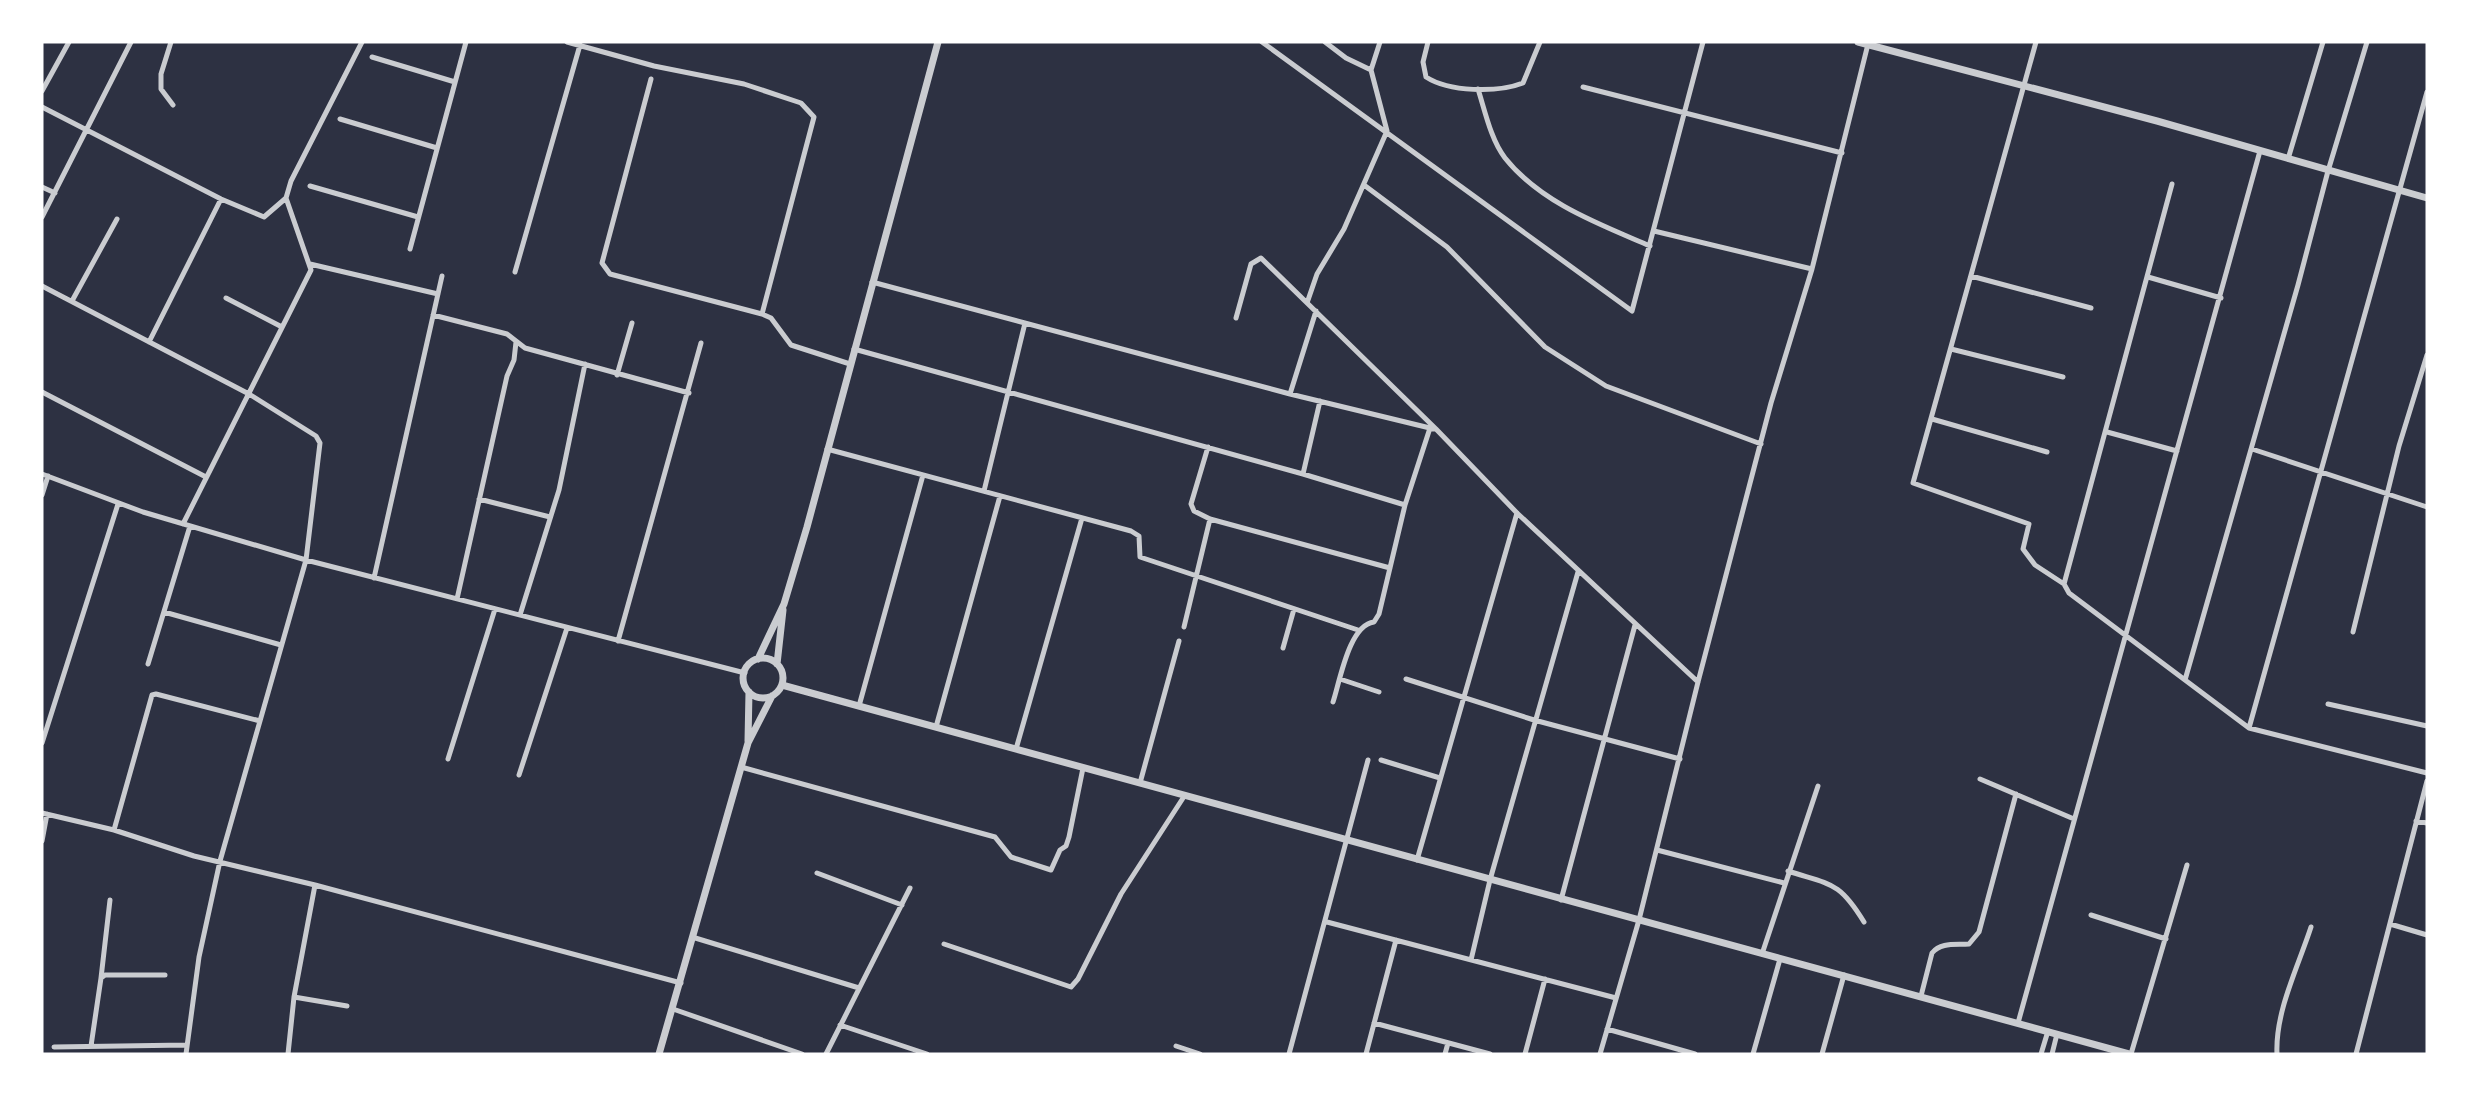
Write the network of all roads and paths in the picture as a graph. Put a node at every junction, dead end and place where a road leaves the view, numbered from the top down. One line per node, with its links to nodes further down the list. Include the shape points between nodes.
1 (69, 42): 27 (street)
2 (131, 42): 33 (street)
3 (171, 42): 29 (street, via 161,74 161,89)
4 (362, 42): 46 (street)
5 (466, 42): 23 (street)
6 (567, 42): 19 (street)
7 (938, 42): 61 (street)
8 (1262, 42): 34 (street)
9 (1325, 42): 21 (street)
10 (1380, 42): 21 (street)
11 (1428, 42): 26 (street, via 1423,62 1426,77 1438,85)
12 (1540, 42): 26 (street, via 1523,83 1508,89)
13 (1703, 42): 31 (street)
14 (1858, 42): 18 (street)
15 (2036, 42): 25 (street)
16 (2323, 42): 38 (street)
17 (2367, 42): 39 (street)
18 (1868, 43): 25 (street); 37 (street)
19 (580, 45): 57 (street); 70 (street, via 654,66 744,84 801,103 813,117)
20 (372, 57): 23 (street)
21 (1371, 70): 34 (street)
22 (651, 79): 70 (street, via 602,264 610,274)
23 (455, 82): 35 (street)
24 (1582, 87): 31 (street)
25 (2024, 88): 36 (street); 59 (street)
26 (1478, 90): 53 (street, via 1505,158 1540,190 1568,209)
27 (42, 91)
28 (2427, 92): 44 (street)
29 (173, 105)
30 (42, 107): 33 (street)
31 (1683, 114): 37 (street); 52 (street)
32 (340, 119): 35 (street)
33 (87, 129): 45 (street); 48 (street)
34 (1387, 131): 40 (street); 53 (street, via 1632,311)
35 (437, 148): 50 (street)
36 (2260, 151): 38 (street); 64 (street)
37 (1842, 153): 56 (street)
38 (2288, 159): 39 (street)
39 (2328, 171): 44 (street); 98 (street)
40 (1364, 184): 67 (street, via 1344,229 1317,274); 95 (street, via 1447,247 1545,347 1606,386)
41 (2172, 184): 60 (street)
42 (310, 186): 50 (street)
43 (42, 187): 45 (street)
44 (2398, 191): 47 (street); 101 (street)
45 (55, 193): 49 (street)
46 (286, 198): 48 (street, via 268,216 260,217); 55 (street)
47 (2427, 198)
48 (221, 199): 76 (street)
49 (42, 217)
50 (418, 218): 54 (street)
51 (117, 219): 66 (street)
52 (1654, 231): 53 (street); 56 (street)
53 (1650, 246)
54 (410, 249)
55 (310, 264): 63 (street); 75 (street, via 311,270)
56 (1812, 269): 95 (street)
57 (515, 272)
58 (442, 276): 63 (street)
59 (1971, 276): 68 (street); 80 (street)
60 (2148, 277): 64 (street); 94 (street)
61 (873, 282): 74 (street); 79 (street)
62 (42, 286): 66 (street)
63 (438, 294): 71 (street)
64 (2221, 297): 99 (street)
65 (226, 298): 75 (street)
66 (72, 301): 76 (street)
67 (1307, 303): 69 (street); 72 (street, via 1257,258 1249,270)
68 (2091, 308)
69 (1316, 311): 90 (street); 93 (street)
70 (762, 314): 83 (street, via 771,318 791,345)
71 (433, 315): 77 (street, via 507,334); 123 (street)
72 (1236, 318)
73 (632, 322): 84 (street)
74 (1025, 323): 87 (street); 90 (street)
75 (282, 327): 89 (street)
76 (149, 342): 89 (street)
77 (516, 342): 82 (street); 110 (street)
78 (702, 343): 88 (street)
79 (854, 349): 83 (street); 87 (street)
80 (1951, 349): 85 (street); 92 (street)
81 (2427, 355): 108 (street)
82 (585, 364): 84 (street); 115 (street)
83 (850, 364): 97 (street)
84 (617, 375): 88 (street)
85 (2063, 377)
86 (42, 392): 105 (street)
87 (1008, 392): 96 (street); 106 (street)
88 (689, 393): 138 (street)
89 (249, 394): 105 (street); 120 (street, via 316,436 320,443)
90 (1290, 394): 91 (street)
91 (1320, 401): 93 (street); 102 (street)
92 (1932, 419): 100 (street); 125 (street, via 1913,483 2029,524 2023,549 2035,565)
93 (1433, 428): 112 (street); 114 (street)
94 (2107, 432): 99 (street); 125 (street)
95 (1761, 444): 149 (street)
96 (1208, 447): 102 (street); 117 (street, via 1191,508)
97 (827, 449): 104 (street); 127 (street)
98 (2252, 449): 101 (street); 148 (street)
99 (2177, 451): 137 (street)
100 (2047, 452)
101 (2321, 471): 108 (street); 162 (street)
102 (1303, 474): 112 (street)
103 (45, 475): 107 (street); 111 (street)
104 (923, 475): 106 (street); 157 (street)
105 (206, 477): 118 (street)
106 (984, 491): 109 (street)
107 (42, 495)
108 (2387, 495): 113 (street); 136 (street)
109 (1000, 496): 116 (street); 161 (street)
110 (479, 499): 115 (street); 126 (street)
111 (118, 504): 118 (street); 164 (street)
112 (1405, 505): 121 (street)
113 (2427, 507)
114 (1517, 513): 122 (street); 154 (street)
115 (550, 517): 131 (street)
116 (1082, 518): 124 (street, via 1134,532 1139,536 1140,558); 166 (street)
117 (1210, 519): 121 (street); 124 (street)
118 (183, 524): 119 (street)
119 (190, 526): 120 (street); 130 (street)
120 (306, 560): 123 (street); 140 (street)
121 (1390, 568): 135 (street, via 1377,619)
122 (1578, 572): 132 (street); 158 (street)
123 (374, 578): 126 (street)
124 (1197, 578): 129 (street); 133 (street)
125 (2064, 584): 137 (street, via 2069,593)
126 (457, 599): 128 (street)
127 (784, 604): 142 (street); 144 (street)
128 (495, 609): 131 (street); 167 (street)
129 (1294, 609): 135 (street); 141 (street)
130 (164, 612): 140 (street); 143 (street)
131 (520, 615): 134 (street)
132 (1635, 625): 149 (street); 163 (street)
133 (1184, 627)
134 (567, 628): 138 (street); 174 (street)
135 (1358, 630): 146 (street)
136 (2353, 632)
137 (2126, 635): 148 (street); 183 (street)
138 (618, 641): 145 (street)
139 (1179, 641): 178 (street)
140 (281, 645): 159 (street)
141 (1283, 648)
142 (758, 659): 144 (street); 145 (street)
143 (148, 664)
144 (777, 664): 150 (street)
145 (744, 673): 151 (street)
146 (1340, 679): 152 (street); 155 (street)
147 (1406, 679): 154 (street)
148 (2185, 680): 162 (street)
149 (1698, 682): 168 (street)
150 (782, 685): 153 (street); 157 (street)
151 (749, 692): 153 (street, via 759,698); 165 (street)
152 (1379, 692)
153 (772, 696): 165 (street)
154 (1464, 699): 158 (street); 175 (street)
155 (1333, 702)
156 (2328, 704): 160 (street)
157 (859, 706): 161 (street)
158 (1534, 720): 163 (street); 195 (street)
159 (260, 721): 186 (street, via 152,695); 191 (street)
160 (2427, 726)
161 (936, 727): 166 (street)
162 (2249, 728): 173 (street)
163 (1605, 739): 168 (street); 200 (street)
164 (42, 742)
165 (748, 743): 171 (street)
166 (1016, 749): 172 (street)
167 (448, 759)
168 (1680, 759): 189 (street)
169 (1368, 760): 187 (street)
170 (1381, 760): 175 (street)
171 (741, 768): 172 (street, via 995,837 1011,856 1051,870 1069,837); 209 (street)
172 (1083, 768): 178 (street)
173 (2427, 773)
174 (519, 775)
175 (1440, 778): 190 (street)
176 (1980, 779): 180 (street)
177 (2427, 781): 184 (street)
178 (1140, 783): 181 (street)
179 (1818, 786): 193 (street)
180 (2016, 794): 183 (street); 222 (street, via 1979,932 1969,945 1935,949)
181 (1185, 795): 187 (street); 212 (street, via 1120,894 1071,987)
182 (45, 813): 186 (street); 188 (street)
183 (2074, 819): 228 (street)
184 (2416, 821): 185 (street); 206 (street)
185 (2427, 824)
186 (114, 830): 191 (street)
187 (1348, 839): 190 (street); 204 (street)
188 (42, 841)
189 (1657, 850): 196 (street); 203 (street)
190 (1417, 860): 195 (street)
191 (220, 861): 197 (street); 234 (street, via 199,957)
192 (2187, 866): 210 (street)
193 (1788, 871): 196 (street); 205 (street, via 1836,886 1850,899)
194 (817, 873): 201 (street)
195 (1490, 880): 200 (street); 215 (street)
196 (1784, 883): 213 (street)
197 (315, 885): 220 (street); 223 (street)
198 (910, 888): 201 (street)
199 (110, 900): 218 (street)
200 (1561, 900): 203 (street)
201 (902, 905): 221 (street)
202 (2091, 915): 210 (street)
203 (1639, 920): 213 (street); 224 (street)
204 (1326, 922): 211 (street); 245 (street)
205 (1864, 922)
206 (2390, 924): 208 (street); 258 (street)
207 (2311, 927): 257 (street, via 2283,1011)
208 (2427, 935)
209 (692, 938): 220 (street); 221 (street)
210 (2166, 939): 256 (street)
211 (1396, 940): 215 (street); 227 (street)
212 (944, 944)
213 (1762, 954): 214 (street)
214 (1780, 959): 217 (street); 252 (street)
215 (1471, 960): 219 (street)
216 (165, 975): 218 (street)
217 (1844, 975): 222 (street); 253 (street)
218 (101, 978): 237 (street)
219 (1545, 979): 224 (street); 249 (street)
220 (681, 983): 226 (street)
221 (859, 988): 229 (street)
222 (1921, 996): 228 (street)
223 (294, 997): 225 (street); 239 (street)
224 (1616, 998): 230 (street)
225 (347, 1006)
226 (673, 1009): 240 (street); 241 (street)
227 (1374, 1023): 233 (street); 246 (street)
228 (2018, 1023): 231 (street)
229 (840, 1024): 242 (street); 243 (street)
230 (1607, 1029): 250 (street); 251 (street)
231 (2048, 1031): 232 (street); 254 (street)
232 (2057, 1034): 255 (street); 256 (street)
233 (1448, 1043): 247 (street); 248 (street)
234 (186, 1045): 237 (street); 238 (street)
235 (1176, 1046): 244 (street)
236 (54, 1047): 237 (street)
237 (91, 1047)
238 (186, 1054)
239 (288, 1054)
240 (659, 1054)
241 (802, 1054)
242 (826, 1054)
243 (927, 1054)
244 (1200, 1054)
245 (1289, 1054)
246 (1366, 1054)
247 (1445, 1054)
248 (1490, 1054)
249 (1525, 1054)
250 (1600, 1054)
251 (1695, 1054)
252 (1753, 1054)
253 (1822, 1054)
254 (2041, 1054)
255 (2052, 1054)
256 (2130, 1054)
257 (2277, 1054)
258 (2356, 1054)

